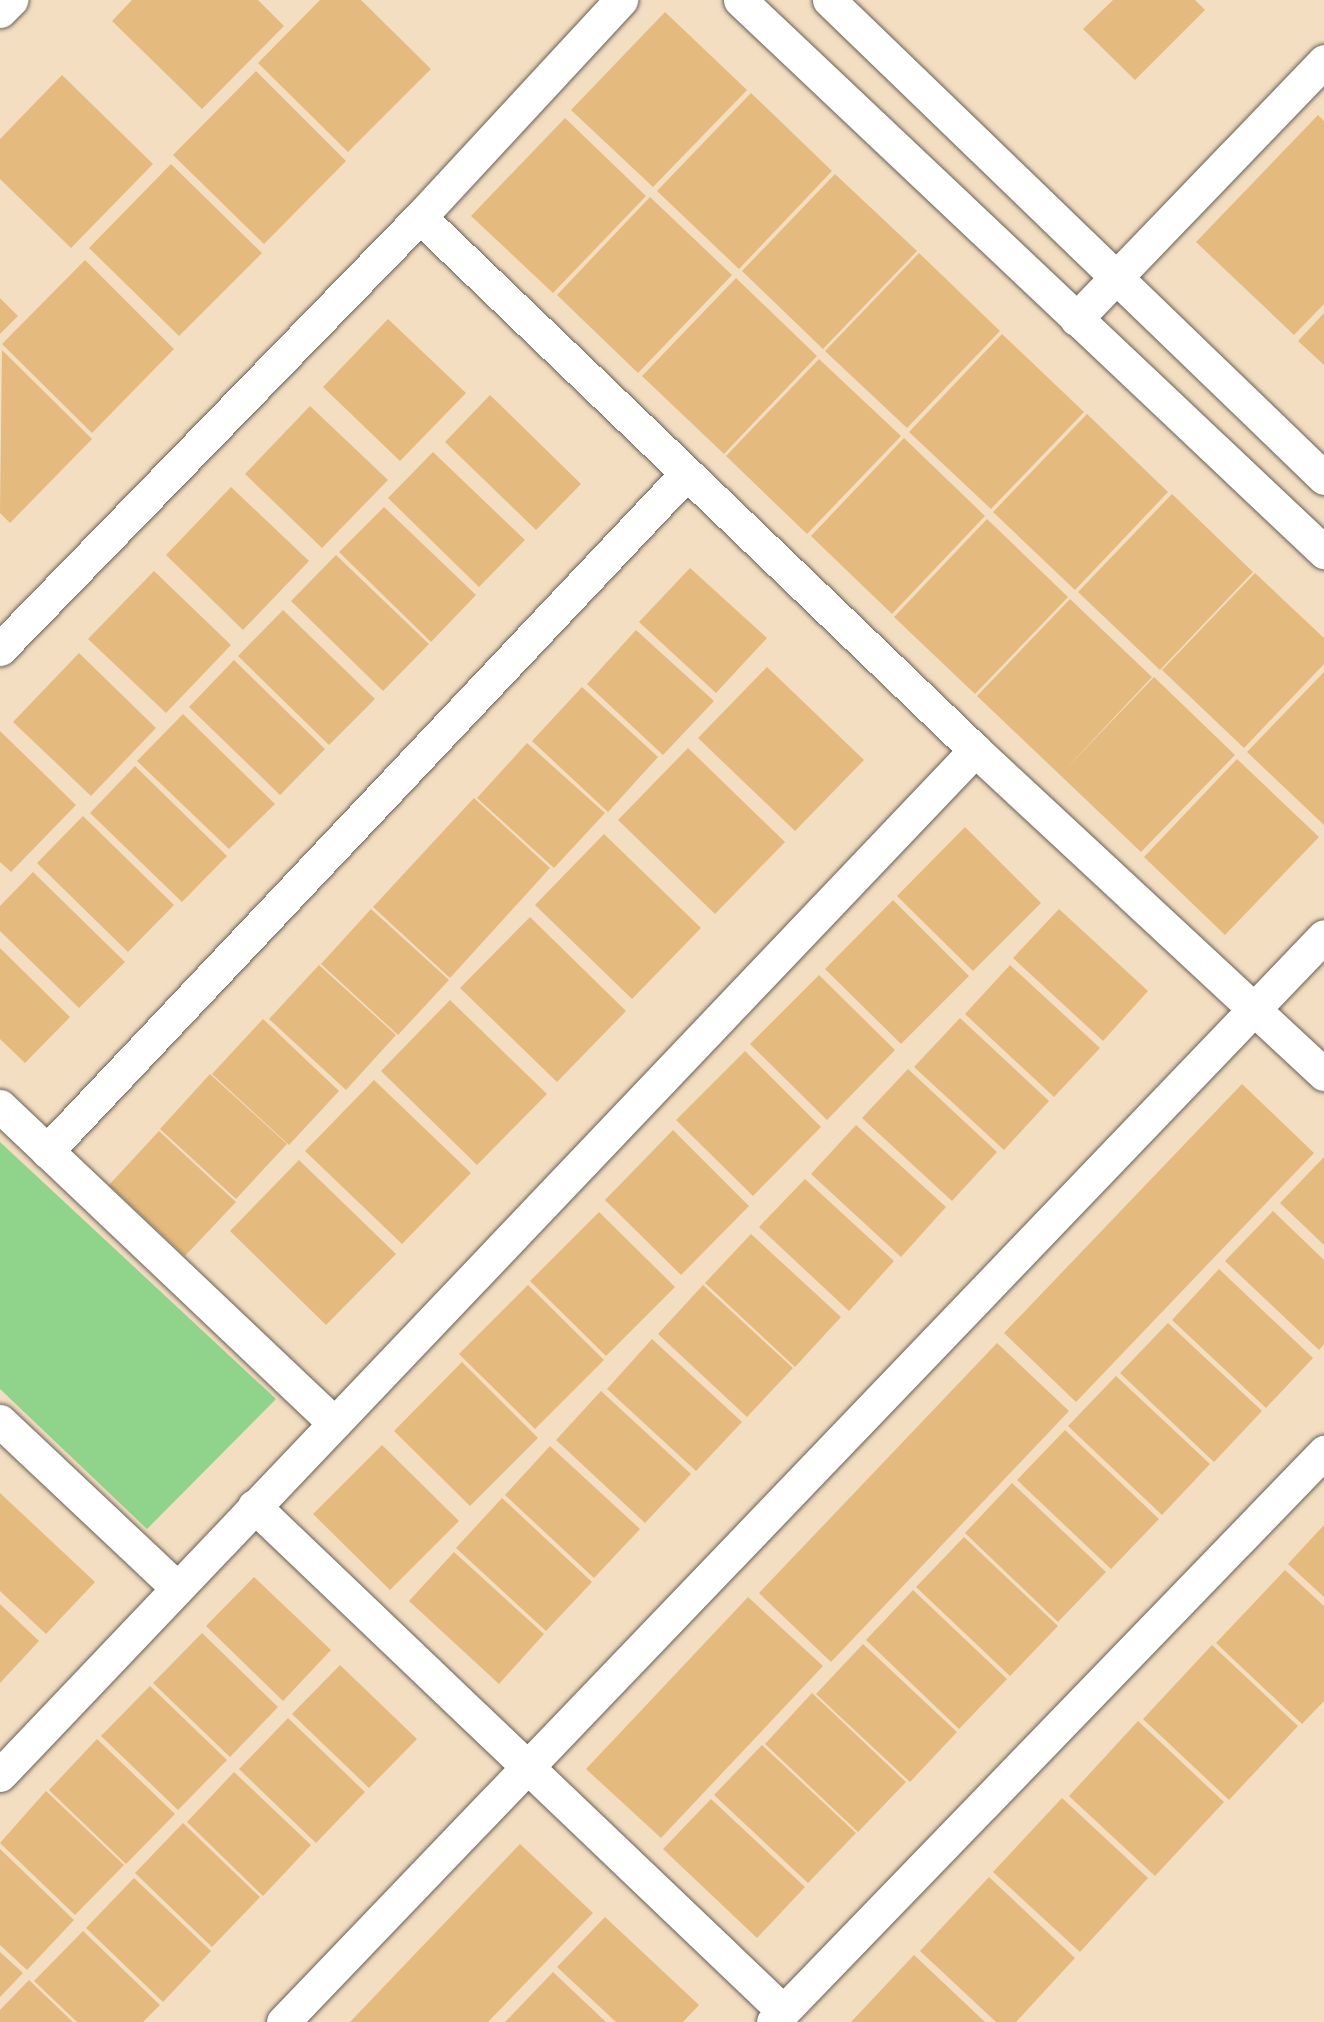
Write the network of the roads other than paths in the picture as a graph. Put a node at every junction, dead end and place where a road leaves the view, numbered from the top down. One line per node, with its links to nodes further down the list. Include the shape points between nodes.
1 (11, 0): 5 (street)
2 (621, 0): 7 (street)
3 (740, 0): 9 (street)
4 (829, 0): 8 (street)
5 (0, 11)
6 (1324, 61): 8 (street)
7 (420, 217): 10 (street); 13 (street)
8 (1116, 278): 9 (street); 11 (street)
9 (1076, 318): 12 (street)
10 (687, 473): 14 (street); 19 (street)
11 (1324, 478)
12 (1324, 552)
13 (0, 649)
14 (975, 750): 16 (street); 21 (street)
15 (1324, 936): 16 (street)
16 (1257, 1008): 17 (street); 25 (street)
17 (1324, 1074)
18 (0, 1106): 19 (street)
19 (47, 1151): 21 (street)
20 (0, 1421): 24 (street)
21 (333, 1422): 23 (street)
22 (1324, 1452): 27 (street)
23 (254, 1506): 24 (street); 25 (street)
24 (177, 1588): 26 (street)
25 (527, 1767): 27 (street); 28 (street)
26 (0, 1775)
27 (778, 2017)
28 (283, 2022)

